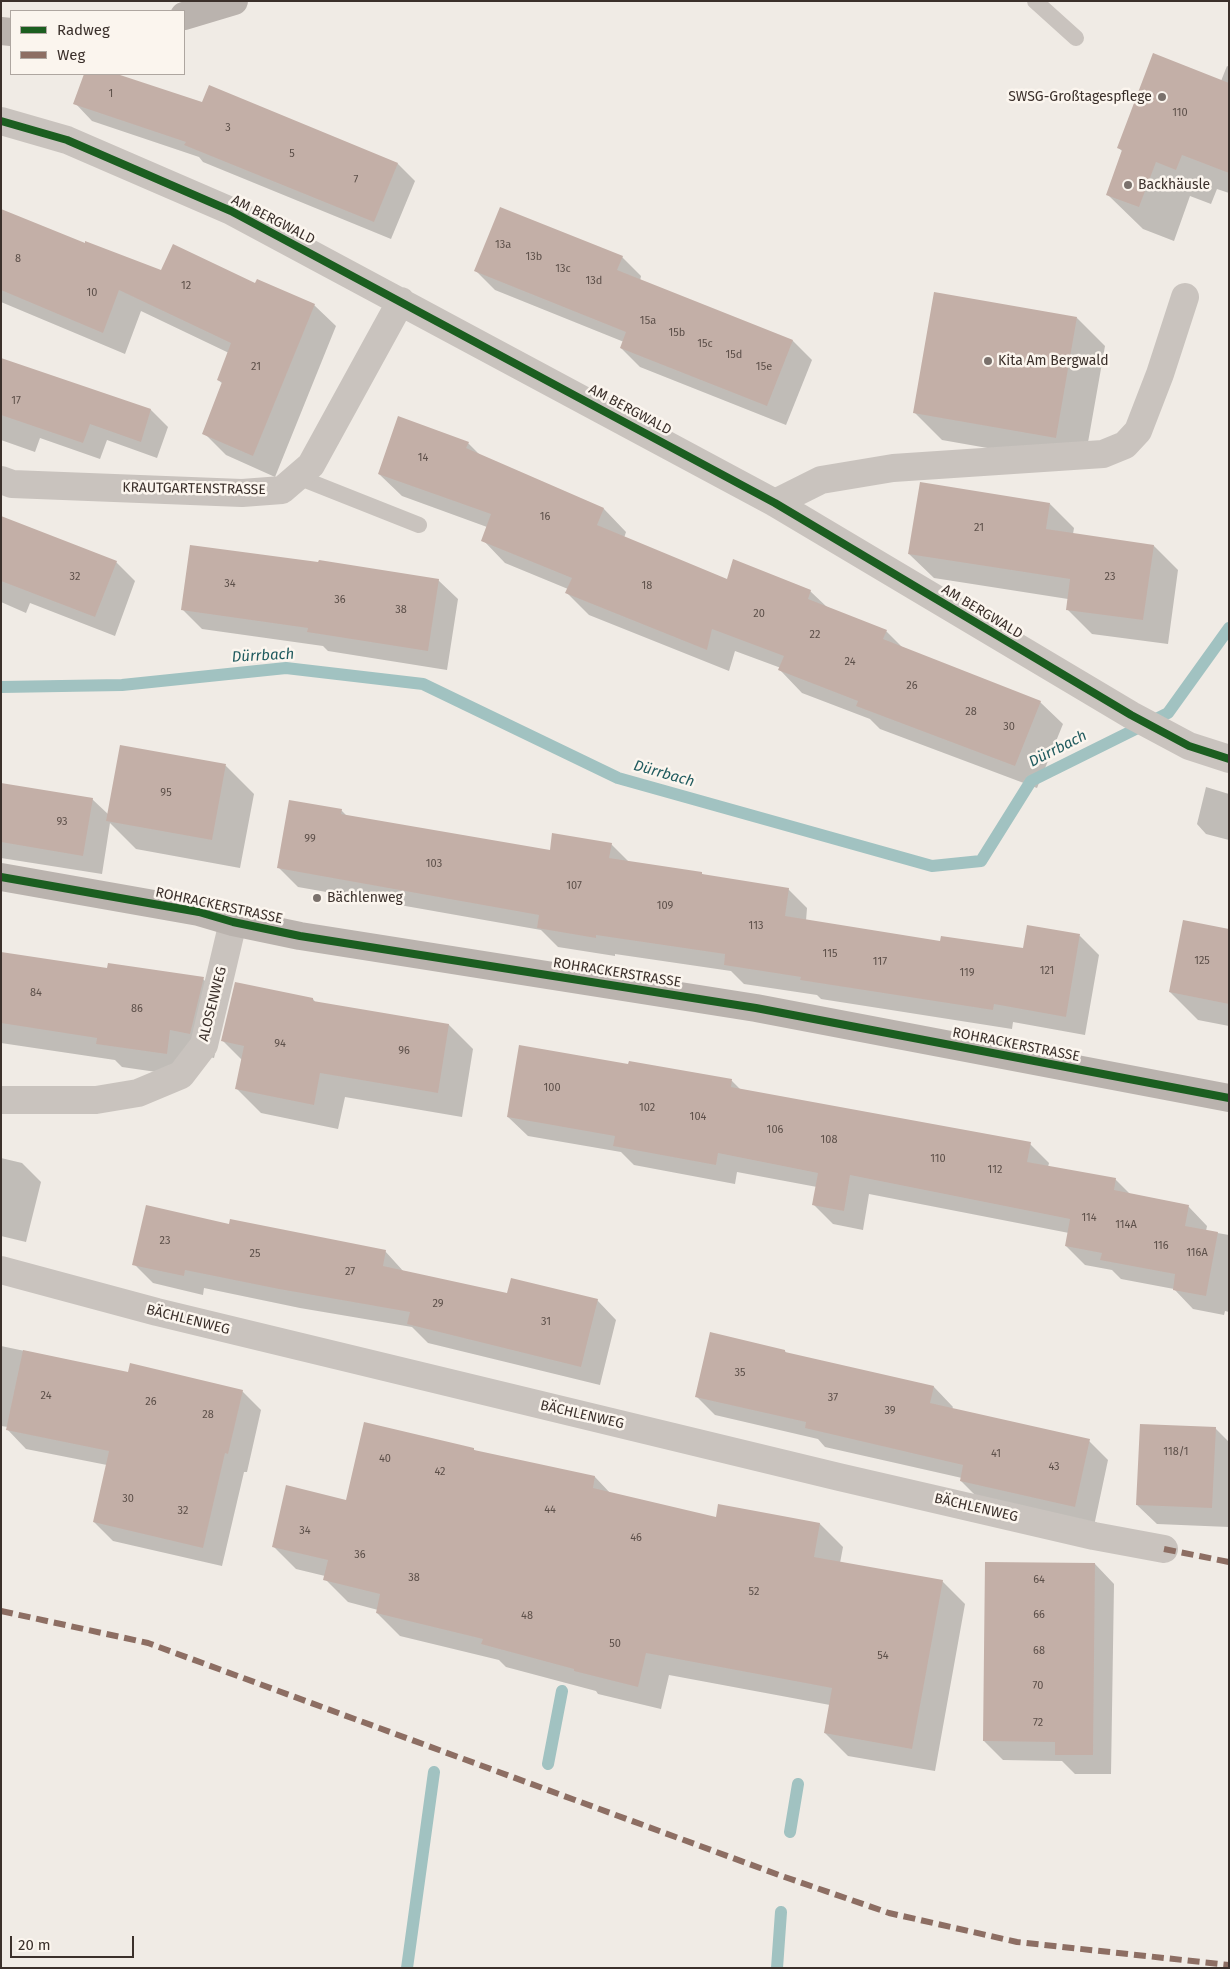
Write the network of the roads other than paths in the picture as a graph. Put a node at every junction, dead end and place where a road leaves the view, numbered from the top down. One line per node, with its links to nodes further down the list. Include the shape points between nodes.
1 (234, 1): 3 (street)
2 (1035, 1): 4 (lane)
3 (185, 16)
4 (1076, 38)
5 (1, 122): 7 (street, AM BERGWALD, via 67,140 231,211)
6 (1185, 297): 10 (street, via 1138,431 1125,445 1103,454 894,468 821,480)
7 (402, 302): 8 (street, KRAUTGARTENSTRASSE, via 311,465); 10 (street, AM BERGWALD)
8 (298, 477): 9 (street, KRAUTGARTENSTRASSE, via 282,490 242,493 12,484); 11 (lane)
9 (1, 480)
10 (775, 502): 12 (street, AM BERGWALD, via 1131,715 1189,746)
11 (419, 525)
12 (1229, 759)
13 (1, 876): 14 (street, ROHRACKERSTRASSE, via 199,912)
14 (233, 922): 15 (street, ROHRACKERSTRASSE, via 382,950 756,1008); 16 (street, ALOSENWEG, via 204,1045 181,1075 138,1093 96,1100)
15 (1229, 1098)
16 (1, 1100)
17 (1, 1270): 18 (street, BÄCHLENWEG, via 301,1348 839,1477)
18 (1164, 1549)

